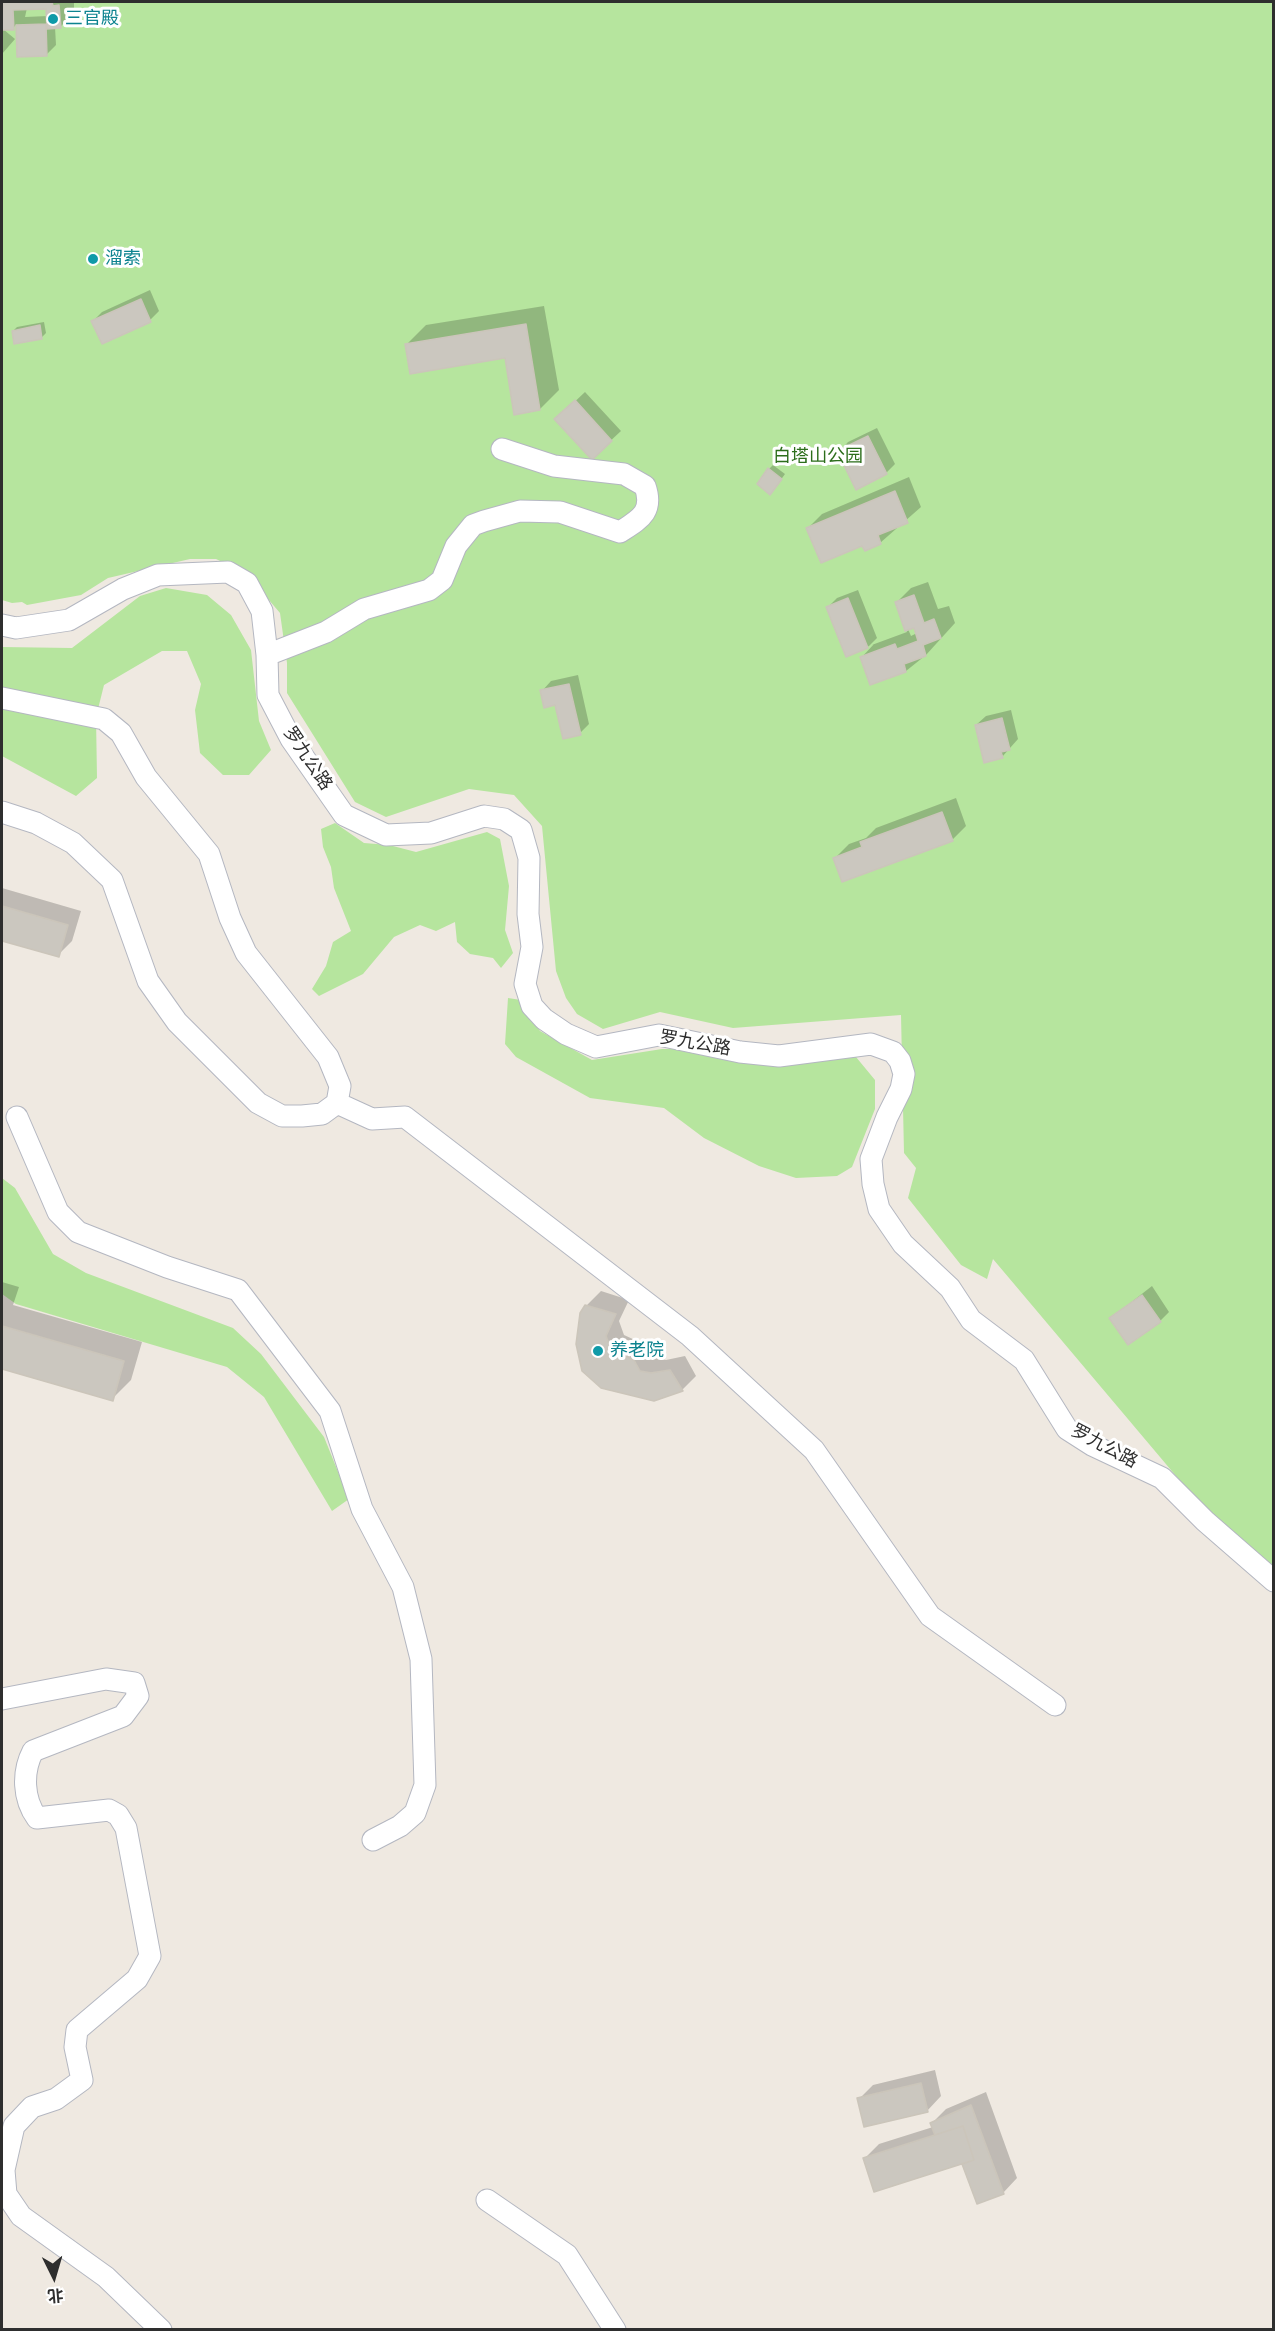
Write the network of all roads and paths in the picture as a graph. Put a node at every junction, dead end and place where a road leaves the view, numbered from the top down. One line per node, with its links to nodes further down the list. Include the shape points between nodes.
1 (502, 449): 3 (street, via 554,466 624,474 645,486 650,499 646,510 639,520 620,532 560,512 520,512 473,525 456,546 442,580 429,590 364,609 326,632)
2 (2, 625): 3 (street, 罗九公路, via 16,628 69,620 123,589 158,575 228,572 247,583 262,610)
3 (267, 655): 8 (street, 罗九公路, via 268,695 291,739 344,815 386,835 430,833 484,816 504,819 520,830 529,858 531,947 525,984 532,1006 566,1034 596,1047 659,1035 779,1056 871,1044 893,1052 904,1074 902,1089 886,1117 871,1159 879,1209 903,1244 950,1288 971,1320 1024,1360 1067,1429 1162,1478)
4 (2, 698): 6 (street, via 104,719 121,733 146,777 209,854 246,953 328,1057 340,1086)
5 (2, 812): 6 (street, via 36,823 73,843 112,880 148,981 177,1022 258,1103 282,1116 302,1116 322,1114)
6 (337, 1102): 10 (street, via 372,1119 405,1117 690,1336 814,1450 930,1616)
7 (17, 1117): 11 (street, via 58,1212 78,1232 238,1290 330,1411 362,1509 403,1587 421,1659 425,1785 415,1813 400,1827)
8 (1274, 1581)
9 (2, 1699): 13 (street, via 106,1679 134,1683 138,1696 123,1716 33,1751 26,1764 28,1805 37,1818 109,1810 118,1815 126,1828 150,1956 137,1979 77,2030 75,2047 82,2080 56,2099 32,2107 14,2126 4,2170 6,2194 21,2216 106,2277)
10 (1055, 1705)
11 (373, 1840)
12 (487, 2200): 14 (street, via 567,2255)
13 (160, 2330)
14 (615, 2330)

